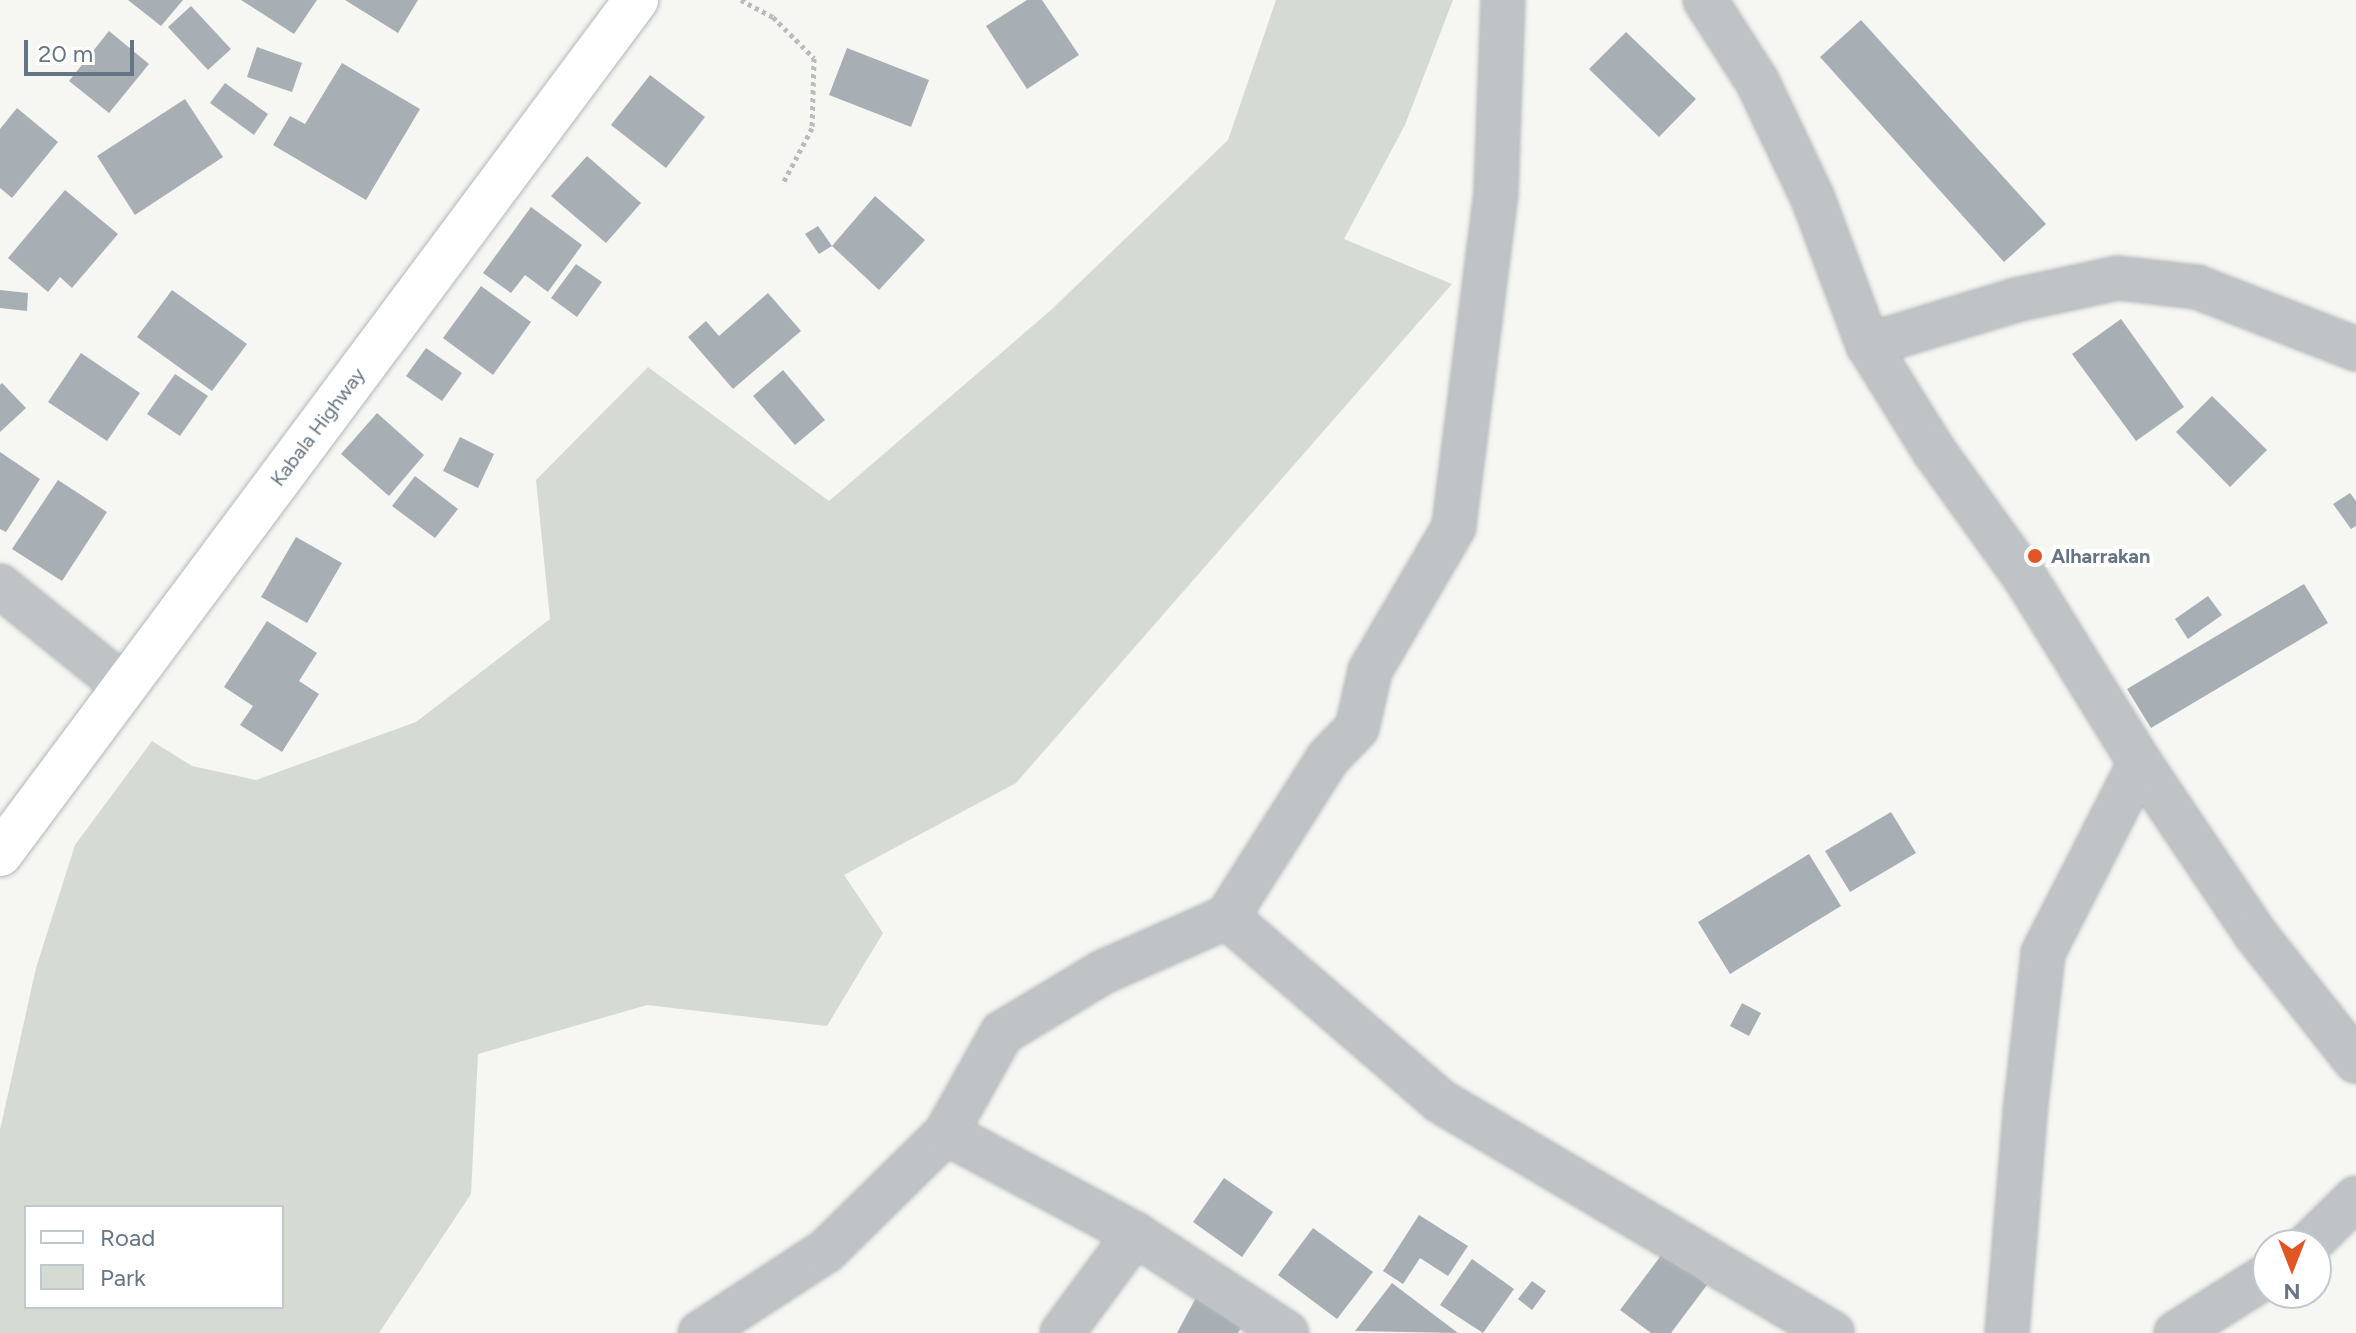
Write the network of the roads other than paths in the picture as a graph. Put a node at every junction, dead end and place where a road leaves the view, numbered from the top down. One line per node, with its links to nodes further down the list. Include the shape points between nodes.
1 (636, 0): 7 (main road, Kabala Highway)
2 (1503, 0): 10 (street, via 1496,193 1454,527 1370,671 1357,728 1328,758)
3 (1705, 0): 4 (street, via 1758,83 1783,135)
4 (1868, 345): 5 (street, via 2016,300 2118,278 2197,287); 8 (street, via 1934,451 2026,579)
5 (2356, 349)
6 (0, 586): 7 (street)
7 (124, 686): 9 (main road, Kabala Highway)
8 (2140, 763): 11 (street, via 2256,935); 21 (street, via 2043,953)
9 (0, 854)
10 (1227, 917): 12 (street, via 1103,972 1002,1033); 20 (street, via 1440,1101)
11 (2356, 1061)
12 (946, 1133): 15 (street); 17 (street, via 826,1251)
13 (2356, 1198): 14 (street)
14 (2324, 1229)
15 (1135, 1234): 18 (street); 19 (street)
16 (2252, 1285): 22 (street)
17 (700, 1333)
18 (1062, 1333)
19 (1287, 1333)
20 (1832, 1333)
21 (2007, 1333)
22 (2176, 1333)

